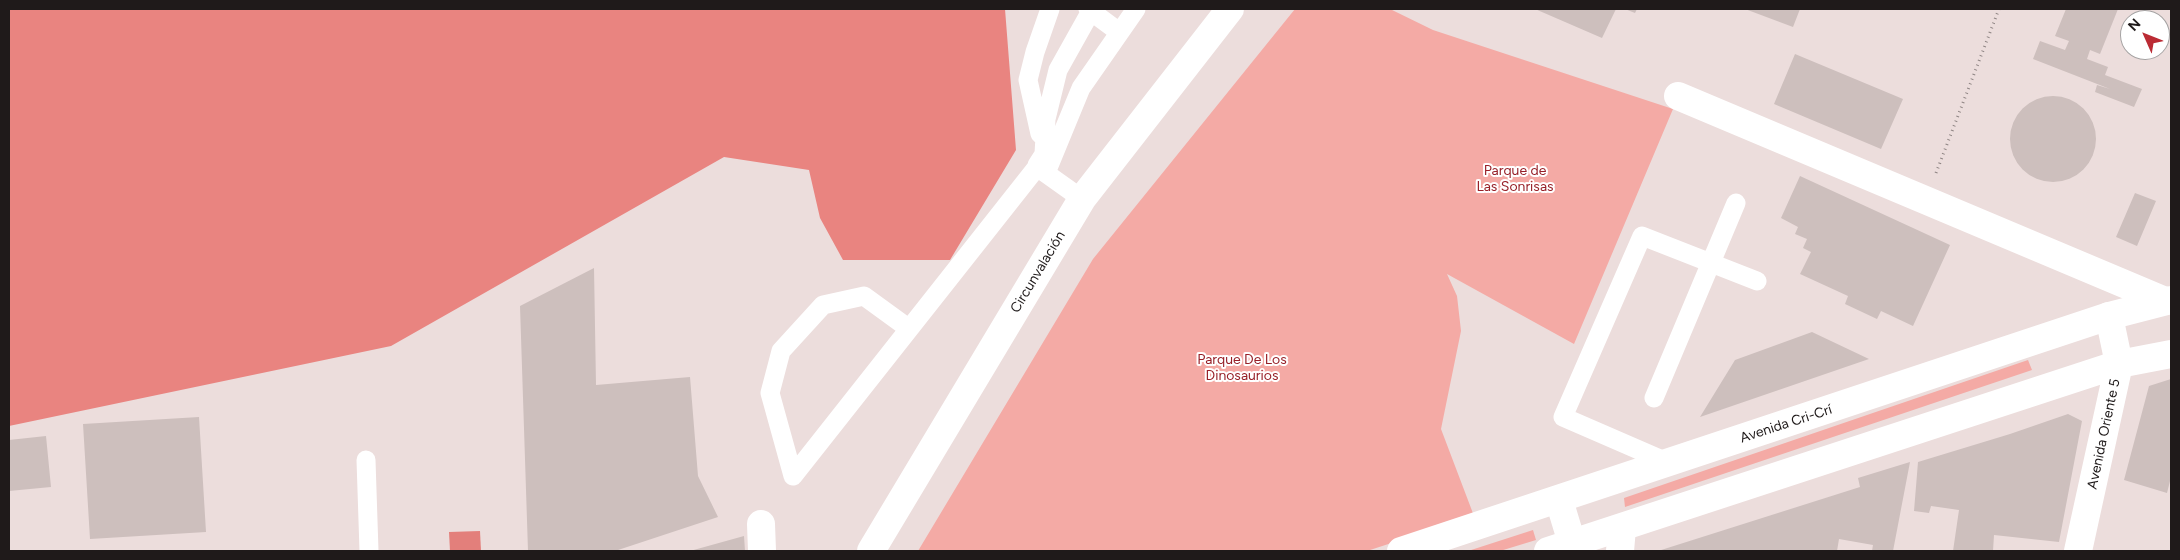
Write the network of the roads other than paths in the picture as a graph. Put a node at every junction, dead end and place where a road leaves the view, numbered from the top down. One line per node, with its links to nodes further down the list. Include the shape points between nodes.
1 (1050, 9): 7 (lane, via 1028,80)
2 (1136, 9): 5 (lane)
3 (1230, 9): 8 (main road, Circunvalación)
4 (1089, 10): 5 (lane); 7 (lane, via 1058,70 1046,119)
5 (1119, 32): 7 (lane, via 1081,88)
6 (1678, 96): 12 (main road)
7 (1042, 164): 8 (lane); 14 (lane)
8 (1082, 199): 26 (main road, Circunvalación)
9 (1736, 203): 10 (lane)
10 (1712, 263): 11 (lane); 17 (lane); 19 (lane, via 1642,236 1563,417)
11 (1757, 281)
12 (2168, 300): 13 (main road, Avenida Cri-Crí)
13 (2109, 316): 16 (main road, Avenida Oriente 5); 19 (main road, Avenida Cri-Crí)
14 (908, 328): 14 (lane, via 811,453 793,476 770,393 782,351 823,305 864,296)
15 (2171, 354): 16 (main road)
16 (2119, 364): 22 (main road); 28 (main road, Avenida Oriente 5)
17 (1654, 398)
18 (366, 460): 24 (lane)
19 (1669, 463): 20 (main road, Avenida Cri-Crí)
20 (1559, 500): 23 (main road); 27 (main road, Avenida Cri-Crí)
21 (761, 524): 25 (main road)
22 (1621, 539): 23 (main road)
23 (1560, 547)
24 (369, 551)
25 (762, 551)
26 (871, 551)
27 (1401, 551)
28 (2078, 551)

